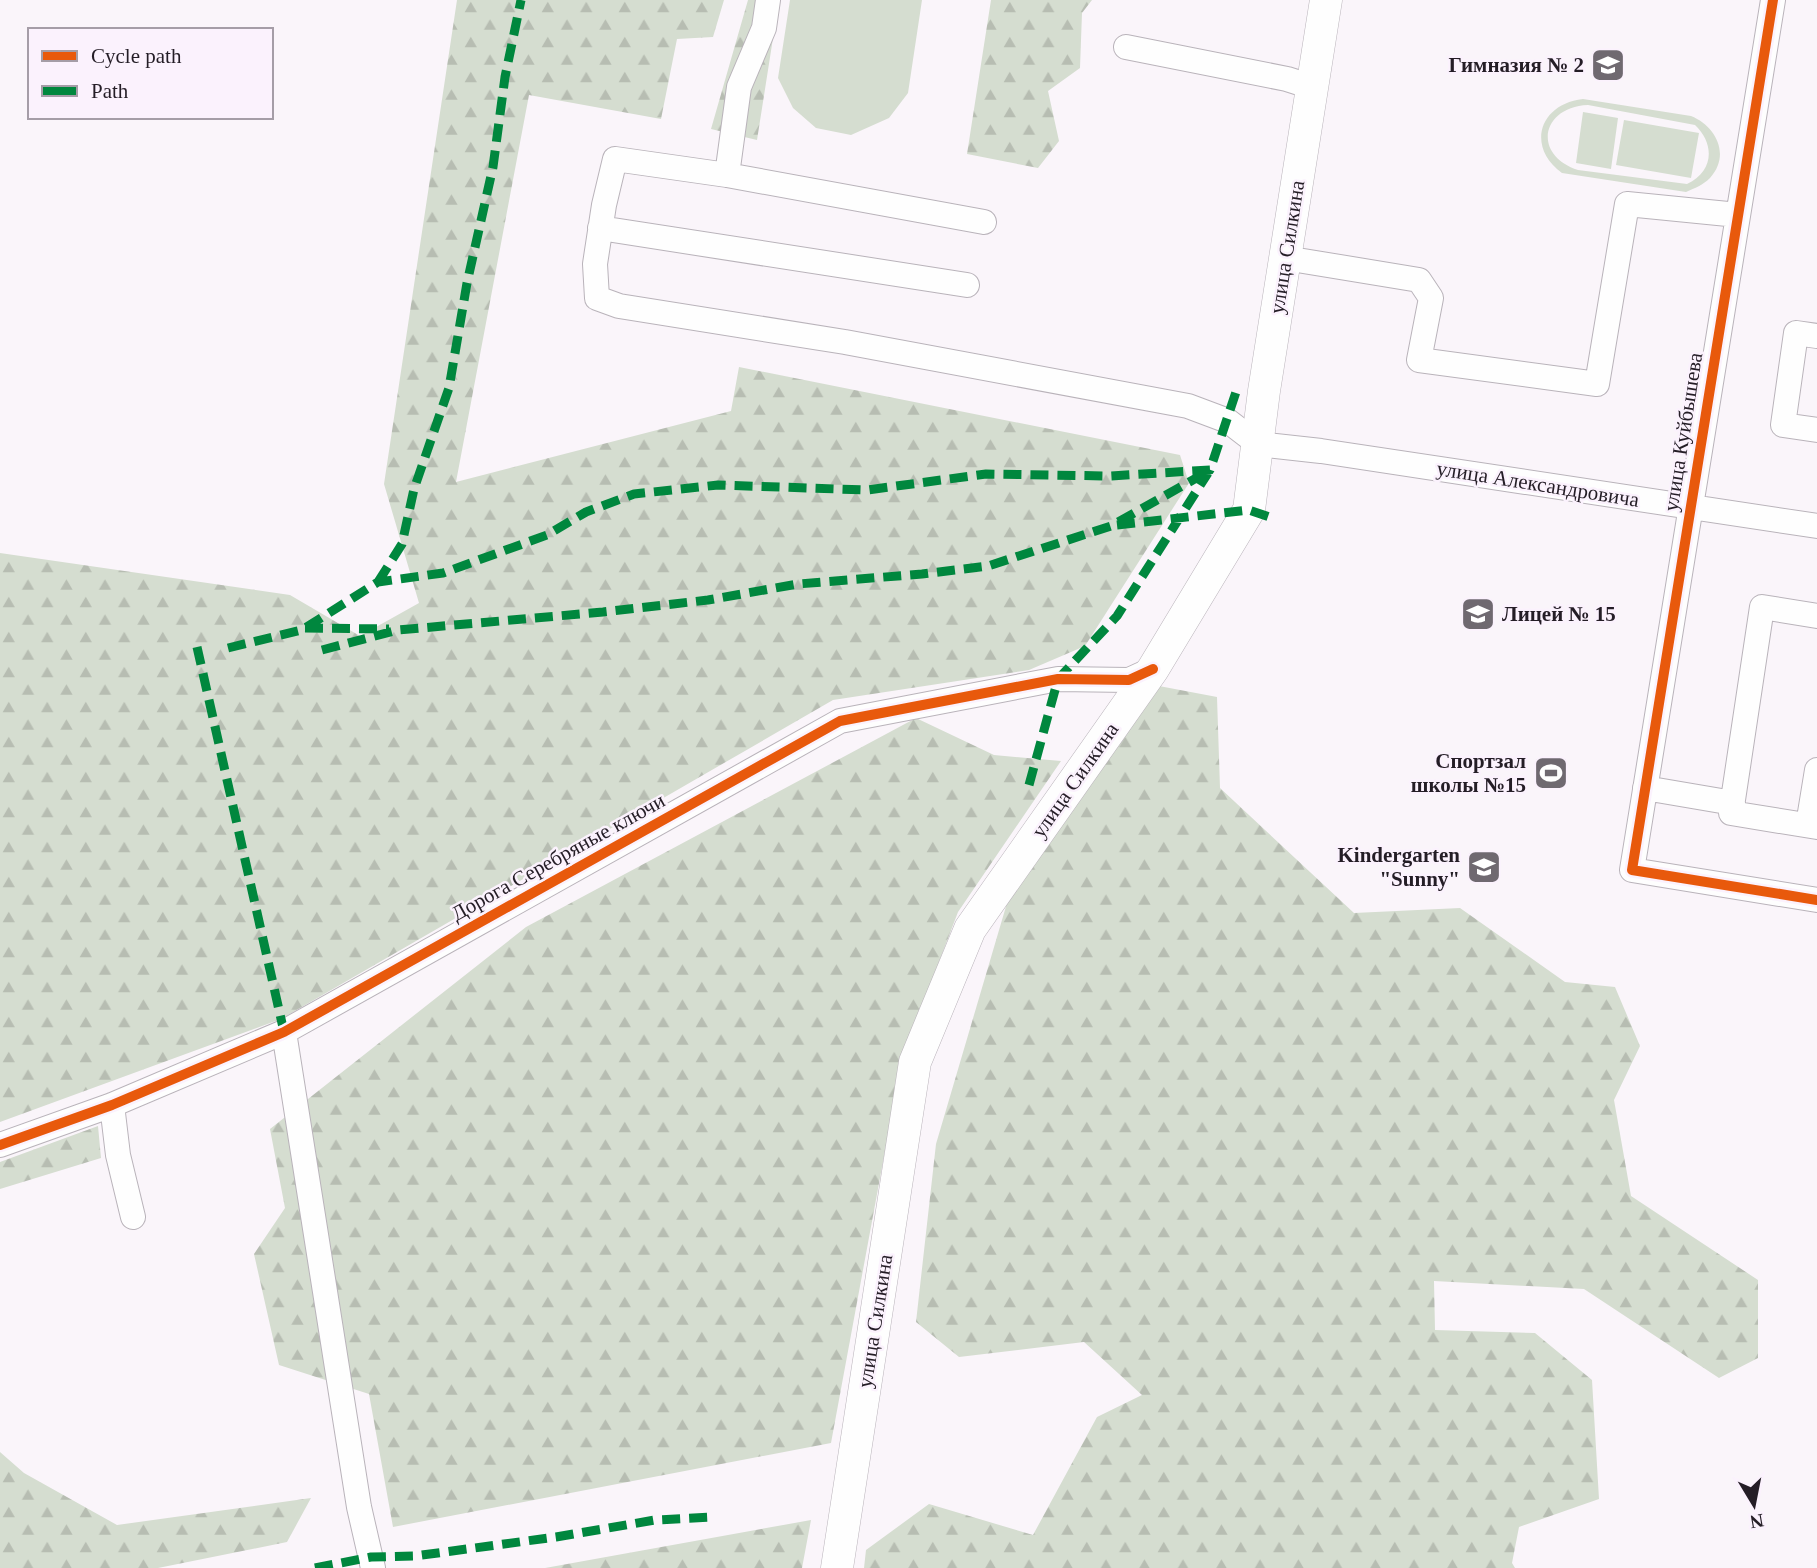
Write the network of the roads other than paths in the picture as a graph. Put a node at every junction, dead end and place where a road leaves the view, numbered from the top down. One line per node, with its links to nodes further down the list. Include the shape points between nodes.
1 (768, 0): 6 (street, via 764,28 739,87)
2 (1326, 0): 5 (main road, улица Силкина)
3 (1773, 0): 7 (street, улица Куйбышева)
4 (1126, 47): 5 (street)
5 (1312, 87): 10 (main road, улица Силкина)
6 (727, 175): 8 (street); 9 (street, via 615,159)
7 (1738, 215): 10 (street, via 1627,204 1597,384 1419,360 1431,298 1419,280); 15 (street, улица Куйбышева)
8 (984, 222)
9 (600, 228): 11 (street); 14 (street, via 597,298 619,306 845,342 1188,407 1228,421)
10 (1285, 258): 14 (main road, улица Силкина)
11 (967, 285)
12 (1817, 336): 13 (street, via 1796,333 1783,425)
13 (1817, 430)
14 (1258, 444): 15 (street, улица Александровича); 18 (main road, улица Силкина, via 1249,510)
15 (1690, 507): 16 (street, улица Александровича); 20 (street, улица Куйбышева)
16 (1817, 526)
17 (1817, 616): 21 (street, via 1762,607)
18 (1153, 669): 24 (street, Дорога Серебряные ключи, via 1129,680 1058,679 840,721); 29 (main road, улица Силкина, via 970,929 915,1062)
19 (1817, 770): 22 (street)
20 (1646, 788): 21 (street); 23 (street, улица Куйбышева, via 1632,870)
21 (1733, 803): 22 (street, via 1731,813)
22 (1813, 826)
23 (1817, 900)
24 (284, 1032): 25 (street, Дорога Серебряные ключи); 28 (street, via 359,1507)
25 (112, 1105): 26 (street, Дорога Серебряные ключи); 27 (street, via 118,1155)
26 (0, 1145)
27 (134, 1217)
28 (373, 1568)
29 (836, 1568)

